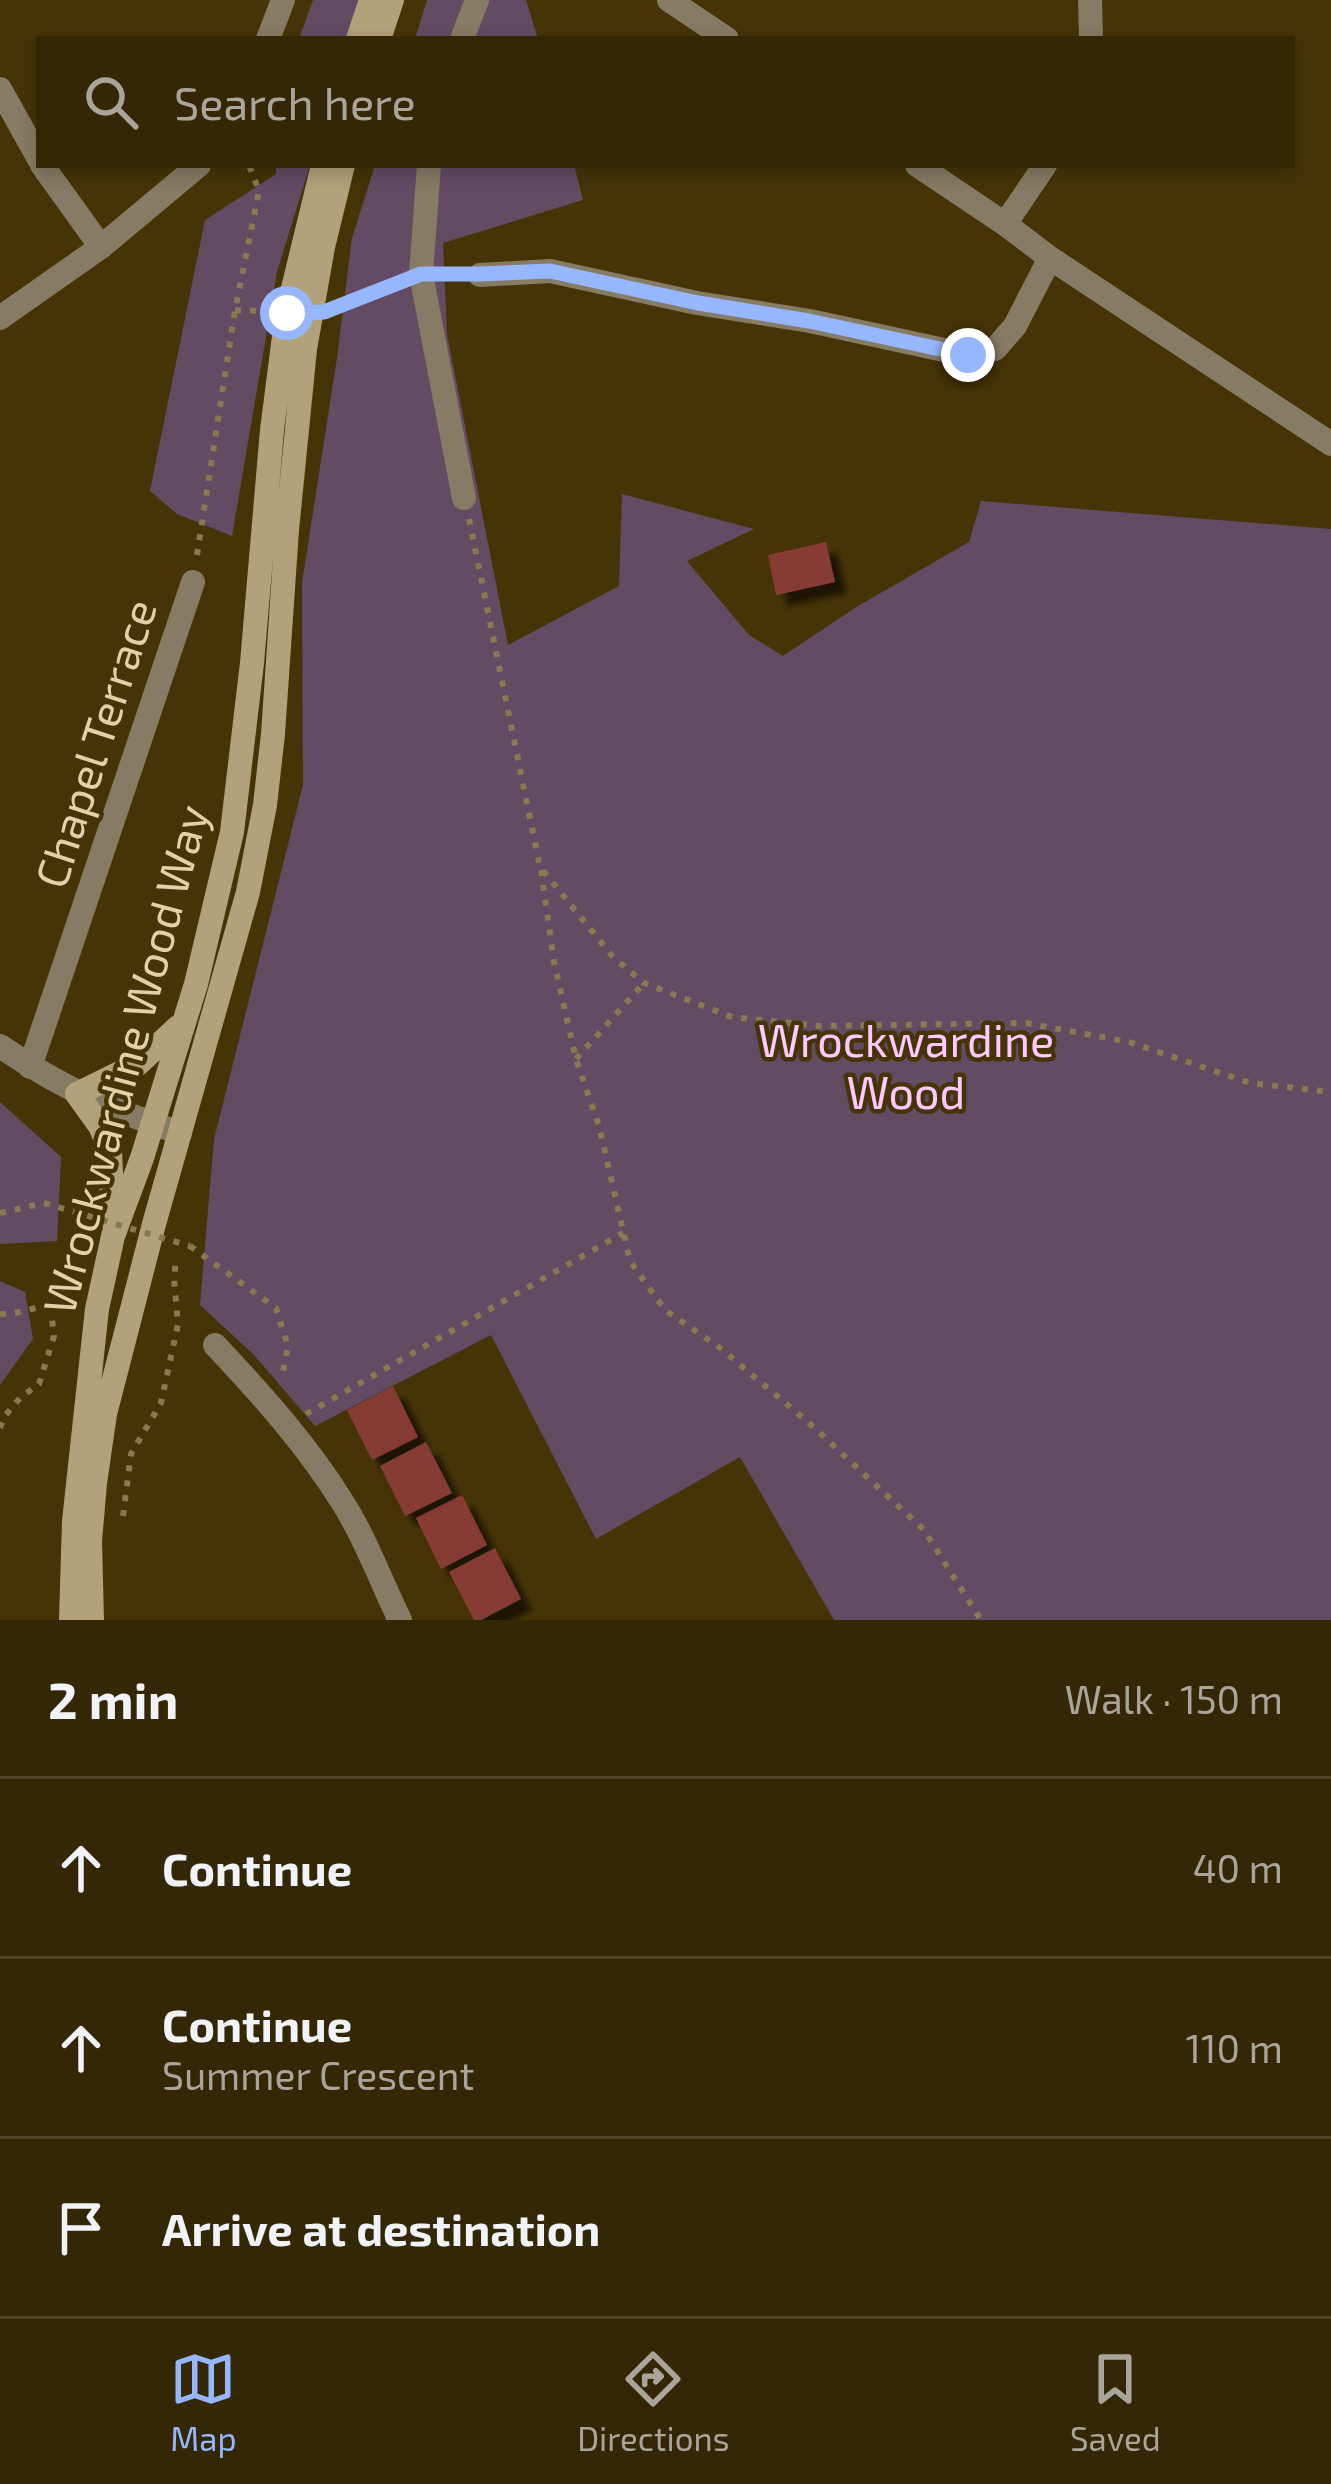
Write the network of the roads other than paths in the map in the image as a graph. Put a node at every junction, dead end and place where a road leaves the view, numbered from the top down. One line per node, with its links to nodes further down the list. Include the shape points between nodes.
1 (283, 0): 7 (street)
2 (371, 0): 8 (main road)
3 (392, 0): 9 (main road)
4 (477, 0): 10 (street)
5 (669, 0): 11 (street)
6 (1090, 0): 12 (street)
7 (269, 36)
8 (359, 36)
9 (380, 36)
10 (463, 36)
11 (723, 36)
12 (1091, 36)
13 (0, 89): 14 (street)
14 (36, 153)
15 (45, 168): 23 (street)
16 (195, 168): 23 (street)
17 (322, 168): 30 (main road, Wrockwardine Wood Way, via 284,336 232,832)
18 (342, 168): 35 (main road, Wrockwardine Wood Way, via 310,312 265,805)
19 (428, 168): 28 (street, via 421,274)
20 (921, 168): 22 (street)
21 (1043, 168): 22 (street)
22 (1005, 224): 24 (street)
23 (101, 247): 26 (street)
24 (1050, 258): 25 (street, via 1005,338 968,355 550,271); 27 (street)
25 (480, 274)
26 (0, 318)
27 (1331, 444)
28 (464, 498)
29 (193, 582): 32 (street, Chapel Terrace)
30 (184, 1020): 33 (main road, via 138,1064); 34 (main road, Wrockwardine Wood Way)
31 (0, 1046): 32 (street)
32 (30, 1067): 33 (street)
33 (77, 1094): 34 (street); 36 (main road, via 110,1150)
34 (151, 1123): 35 (street); 36 (main road, Wrockwardine Wood Way)
35 (180, 1133): 39 (main road, Wrockwardine Wood Way, via 105,1414 90,1541)
36 (112, 1236): 38 (main road, Wrockwardine Wood Way, via 80,1451)
37 (215, 1345): 40 (street, via 347,1508)
38 (71, 1620)
39 (92, 1620)
40 (400, 1620)

